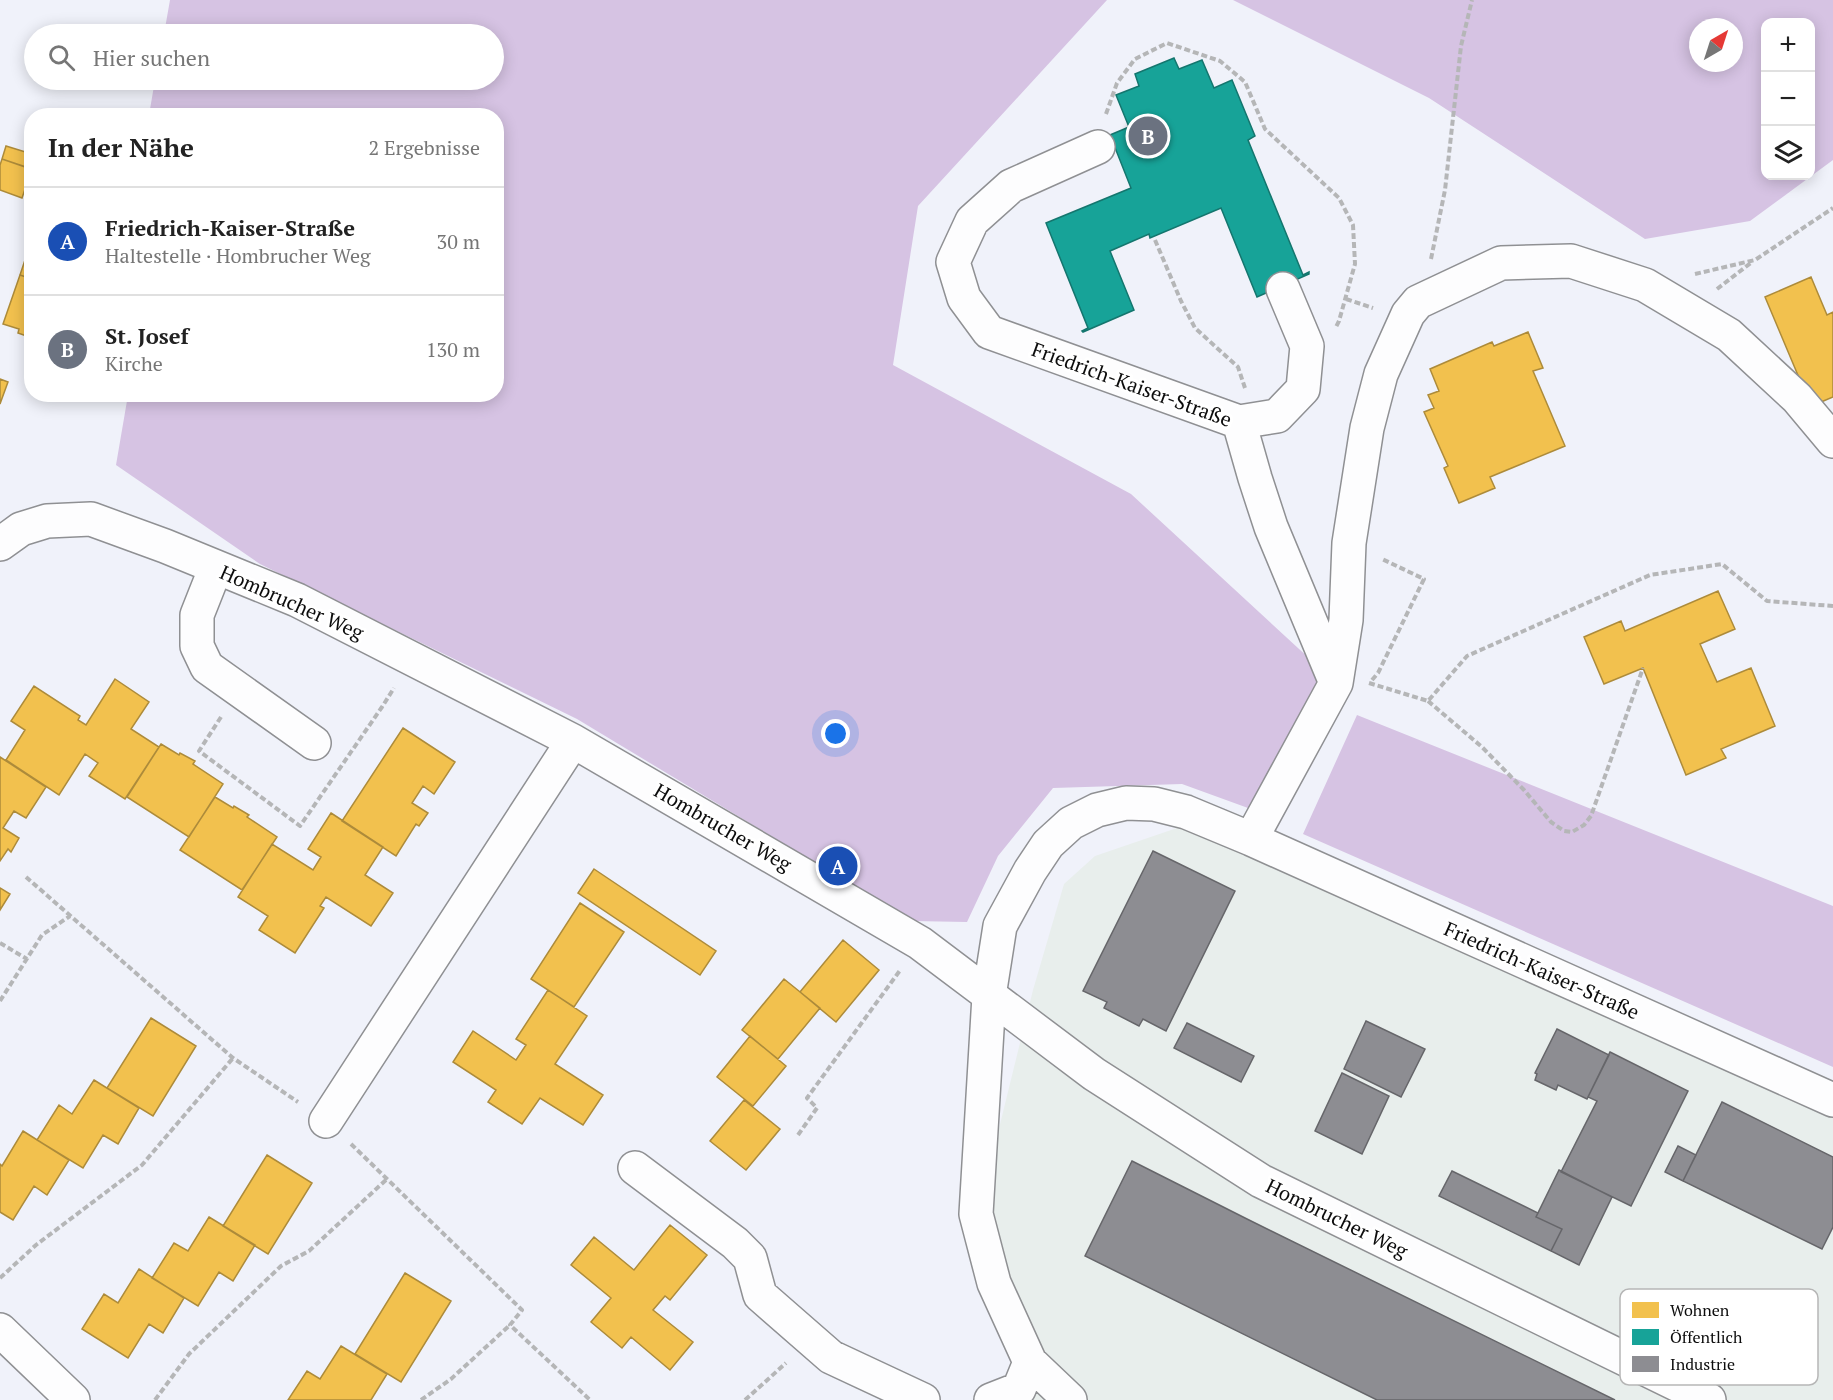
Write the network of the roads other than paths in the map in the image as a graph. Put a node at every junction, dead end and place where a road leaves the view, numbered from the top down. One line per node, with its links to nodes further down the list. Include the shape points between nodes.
1 (1098, 147): 3 (street, Friedrich-Kaiser-Straße, via 1011,186 972,221 953,262 964,298 988,332)
2 (1283, 289): 3 (street, via 1307,346 1303,389 1276,416)
3 (1239, 422): 7 (street, Friedrich-Kaiser-Straße, via 1271,527)
4 (1833, 441): 7 (street, via 1797,398 1729,335 1645,285 1571,261 1501,263 1418,302 1408,314 1381,374 1366,428 1349,543 1346,620)
5 (0, 544): 6 (street, Hombrucher Weg, via 21,529 47,521 91,519)
6 (216, 567): 8 (street, Hombrucher Weg, via 297,600); 9 (street, via 197,615 197,646 207,667)
7 (1336, 683): 10 (street)
8 (573, 741): 11 (street, Hombrucher Weg, via 920,943); 13 (street)
9 (314, 743)
10 (1251, 839): 11 (street, Friedrich-Kaiser-Straße, via 1186,812 1154,804 1126,803 1097,810 1071,823 1048,844 1000,926); 12 (street, Friedrich-Kaiser-Straße)
11 (989, 996): 16 (street, Hombrucher Weg, via 1094,1074 1261,1181); 17 (street, via 976,1214 994,1283)
12 (1833, 1100)
13 (326, 1120)
14 (635, 1168): 20 (street, via 735,1243 750,1258 760,1295 831,1357)
15 (0, 1330): 19 (street)
16 (1620, 1357)
17 (1030, 1362): 21 (street, via 1019,1389); 22 (street)
18 (1677, 1385): 23 (street, Hombrucher Weg)
19 (73, 1400)
20 (923, 1400)
21 (991, 1400)
22 (1070, 1400)
23 (1708, 1400)

